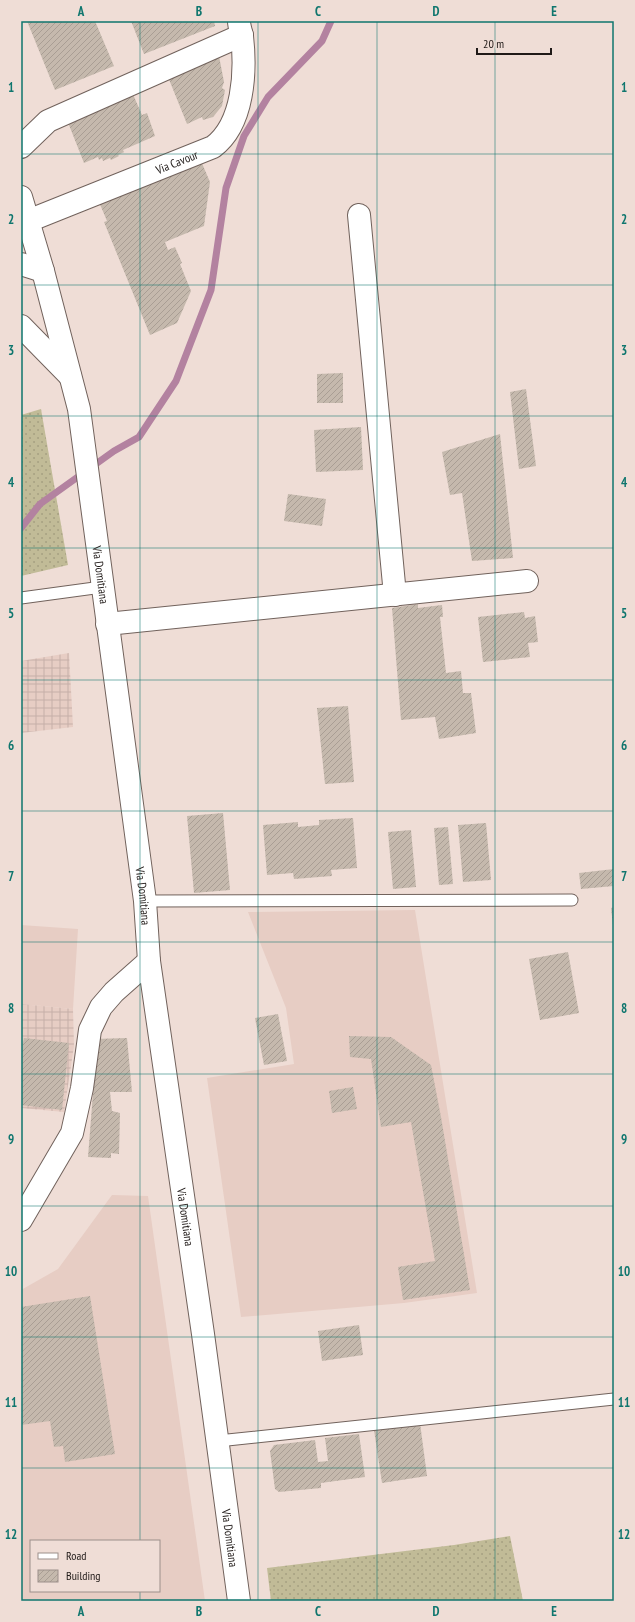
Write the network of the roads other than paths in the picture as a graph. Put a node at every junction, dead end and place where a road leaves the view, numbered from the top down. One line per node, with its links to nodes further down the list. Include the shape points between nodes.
1 (240, 28): 2 (street, Via Cavour, via 48,121); 5 (street, Via Cavour, via 243,68 241,96 237,113 228,133 221,141 213,147)
2 (21, 147)
3 (21, 197): 5 (street, Via Domitiana)
4 (359, 215): 13 (street)
5 (28, 221): 7 (street, Via Domitiana)
6 (21, 264): 7 (street)
7 (43, 271): 8 (street); 10 (street, Via Domitiana)
8 (21, 276)
9 (21, 326): 10 (street)
10 (70, 376): 12 (street, Via Domitiana, via 79,409)
11 (528, 581): 13 (street)
12 (102, 587): 14 (lane); 15 (street, Via Domitiana)
13 (395, 595): 15 (street)
14 (21, 598)
15 (107, 624): 17 (street, Via Domitiana)
16 (572, 900): 17 (lane)
17 (145, 901): 18 (street, Via Domitiana)
18 (149, 961): 19 (street, via 114,992 102,1007 90,1030 82,1088 72,1133); 21 (street, Via Domitiana)
19 (21, 1220)
20 (614, 1398): 21 (lane)
21 (218, 1441): 22 (street, Via Domitiana)
22 (239, 1601)

